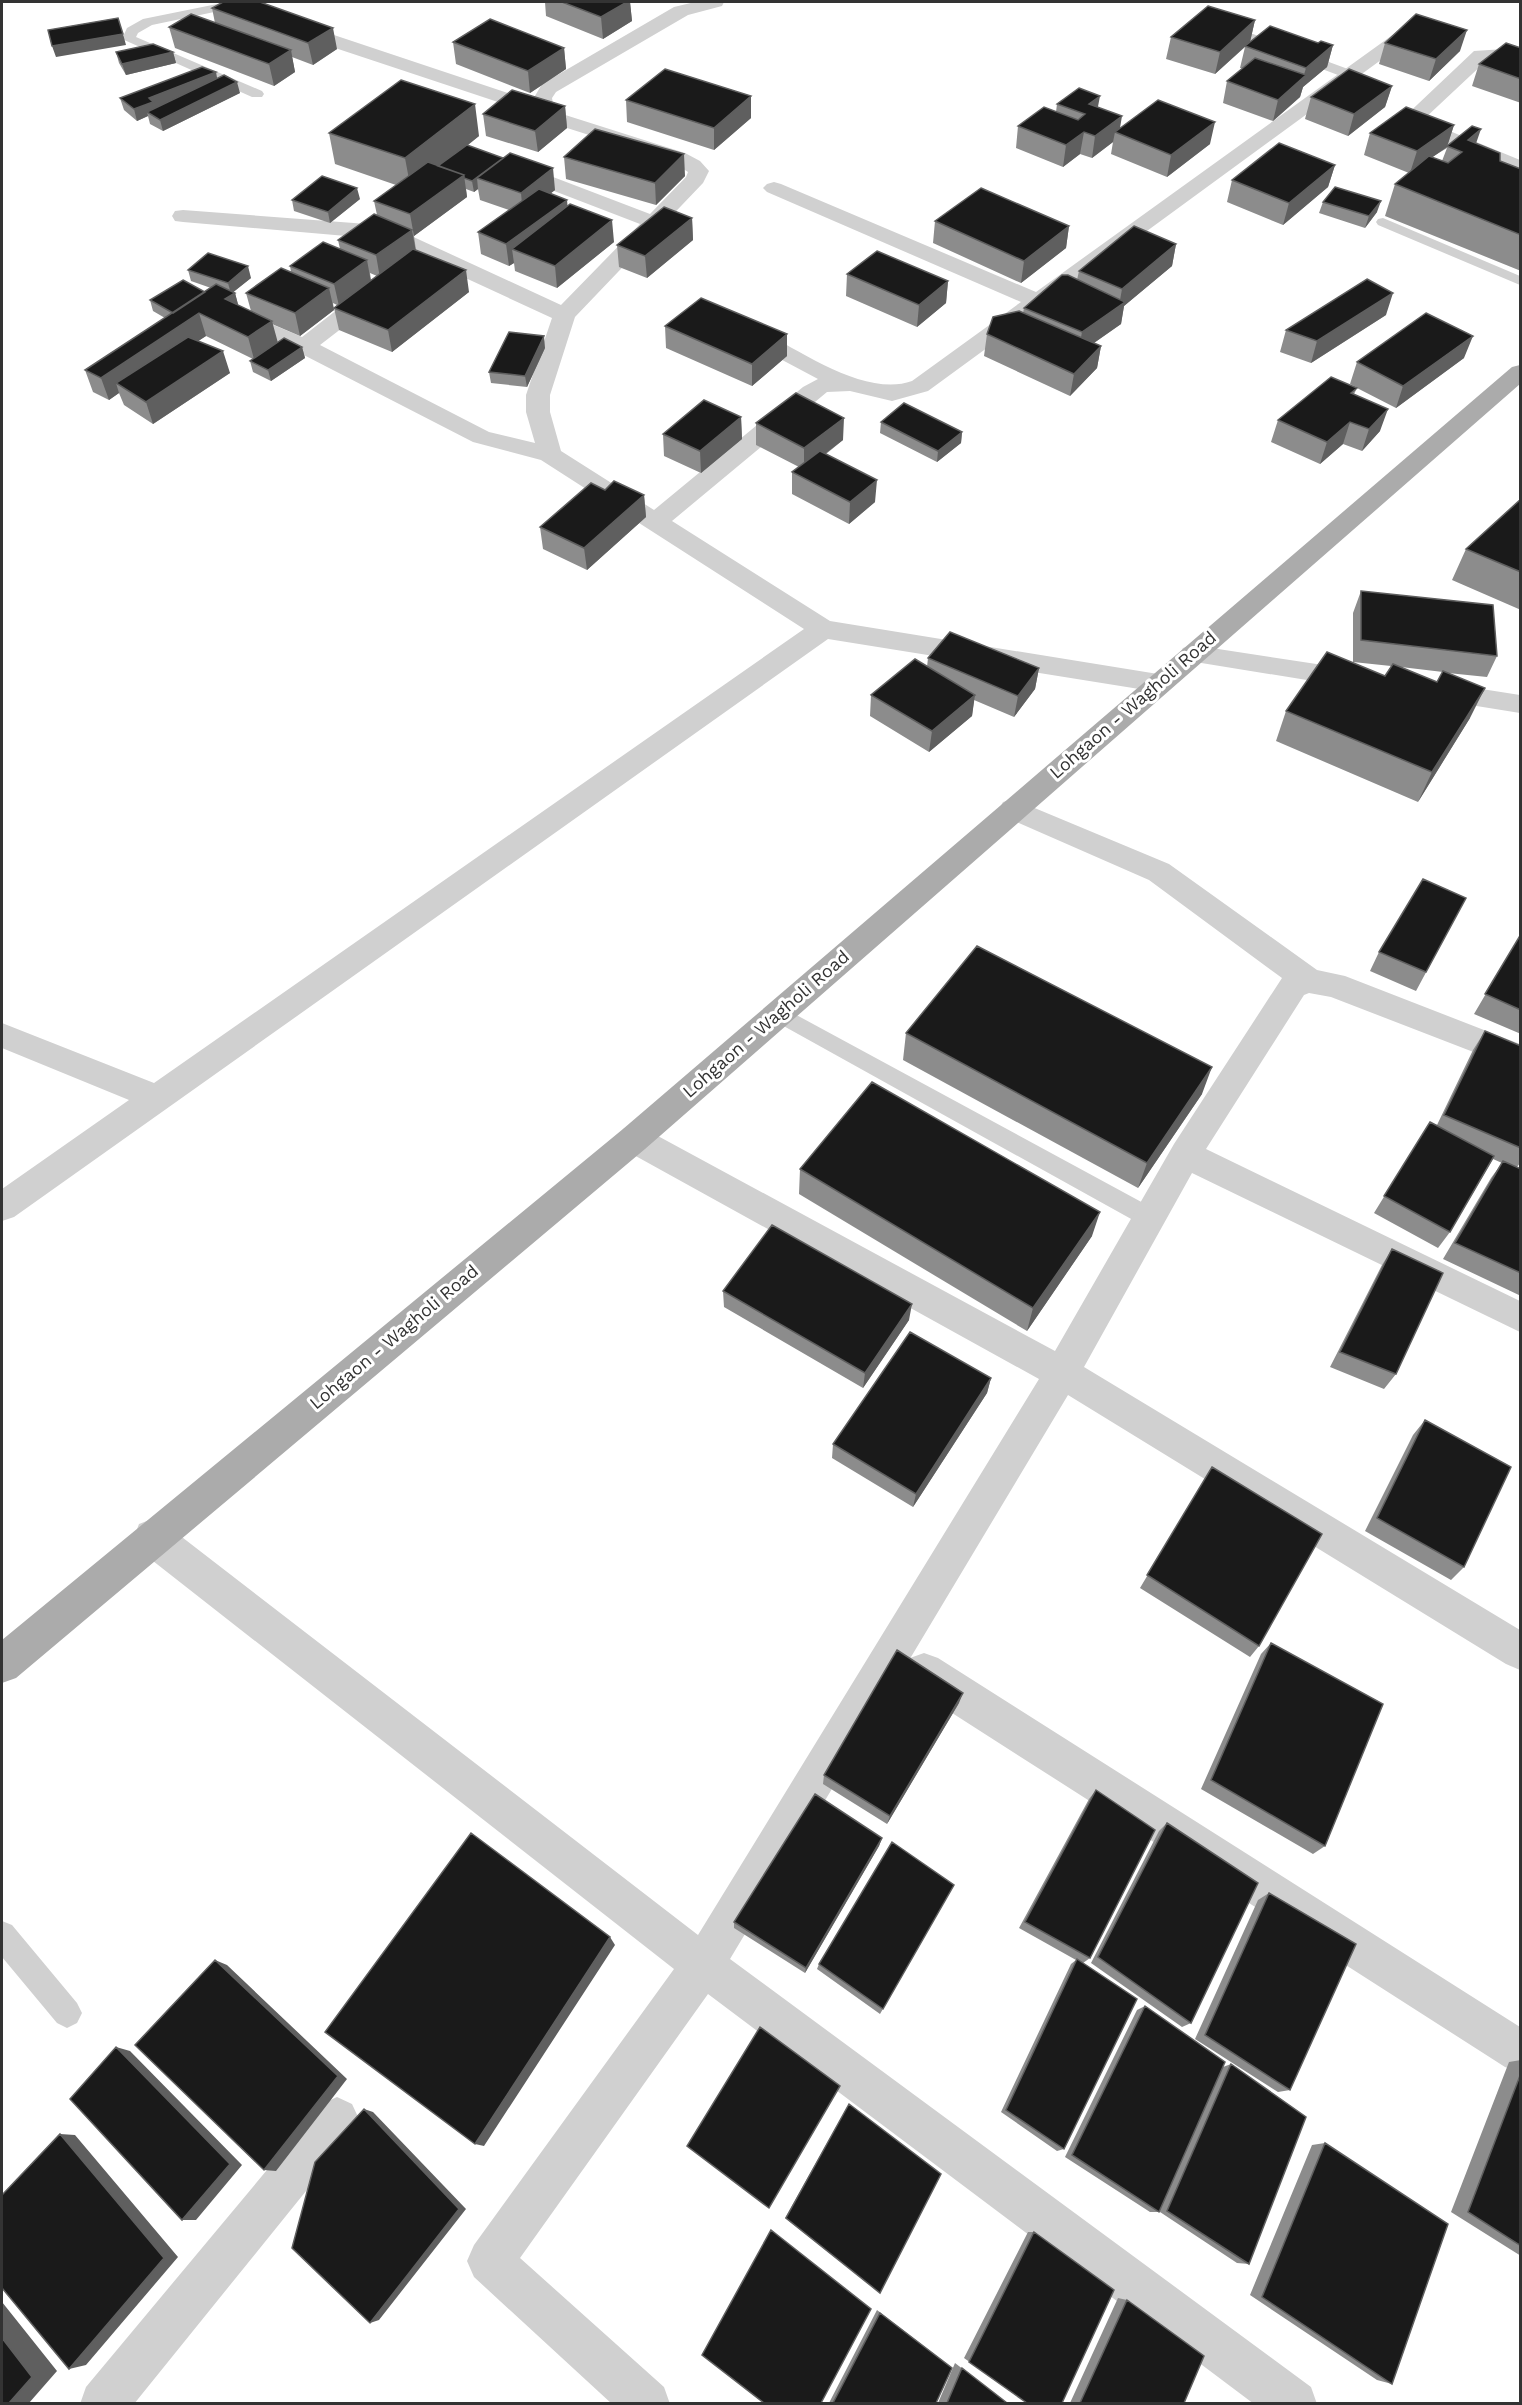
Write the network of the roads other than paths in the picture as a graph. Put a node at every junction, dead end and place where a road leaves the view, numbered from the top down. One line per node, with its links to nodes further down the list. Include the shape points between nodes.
1 (243, 2): 8 (lane, via 148,22 132,31 129,39)
2 (253, 2): 9 (street, via 268,15 300,30)
3 (715, 2): 9 (street, via 681,11 549,88 542,98)
4 (1223, 27): 7 (lane)
5 (1412, 30): 7 (street)
6 (1521, 54): 11 (street, via 1480,54 1409,122)
7 (1351, 75): 20 (street)
8 (256, 94)
9 (544, 111): 14 (street, via 552,117 678,158 699,171 696,179)
10 (502, 164): 14 (street)
11 (1521, 167)
12 (774, 188): 20 (street)
13 (183, 216): 16 (street, via 367,230 386,233)
14 (653, 222): 21 (street)
15 (1383, 222): 19 (lane)
16 (427, 252): 17 (street); 21 (street)
17 (408, 266)
18 (389, 280): 24 (street)
19 (1521, 281)
20 (1038, 301): 26 (street, via 906,393 890,395)
21 (564, 315): 27 (street, via 538,395 538,412)
22 (243, 319): 24 (street)
23 (730, 324): 26 (street)
24 (304, 346): 27 (street, via 481,437)
25 (1521, 372): 30 (main road, Lohgaon - Wagholi Road)
26 (845, 384): 28 (street, via 827,384 811,392)
27 (550, 456): 28 (street)
28 (657, 521): 29 (street)
29 (823, 629): 31 (street); 40 (street)
30 (1192, 654): 31 (main road, Lohgaon - Wagholi Road); 32 (street)
31 (1158, 683): 35 (main road, Lohgaon - Wagholi Road)
32 (1380, 683)
33 (1415, 688): 34 (street)
34 (1521, 704)
35 (1013, 809): 36 (street, via 1159,872); 37 (main road, Lohgaon - Wagholi Road)
36 (1309, 981): 39 (street, via 1334,985); 42 (street, via 1293,986)
37 (778, 1013): 41 (main road, Lohgaon - Wagholi Road); 44 (lane)
38 (2, 1035): 40 (street)
39 (1521, 1057)
40 (157, 1098): 43 (street)
41 (634, 1138): 46 (street); 47 (main road, Lohgaon - Wagholi Road)
42 (1185, 1154): 44 (street); 45 (street)
43 (2, 1207)
44 (1150, 1218): 46 (street)
45 (1521, 1317)
46 (1062, 1373): 48 (street); 49 (street)
47 (152, 1537): 50 (main road, Lohgaon - Wagholi Road); 52 (street)
48 (892, 1651): 52 (street); 54 (street)
49 (1521, 1651)
50 (2, 1664)
51 (2, 1935): 53 (lane)
52 (703, 1965): 57 (street, via 490,2260); 58 (street)
53 (68, 2013)
54 (1521, 2052)
55 (337, 2119): 56 (street)
56 (103, 2403)
57 (647, 2403)
58 (1294, 2403)

